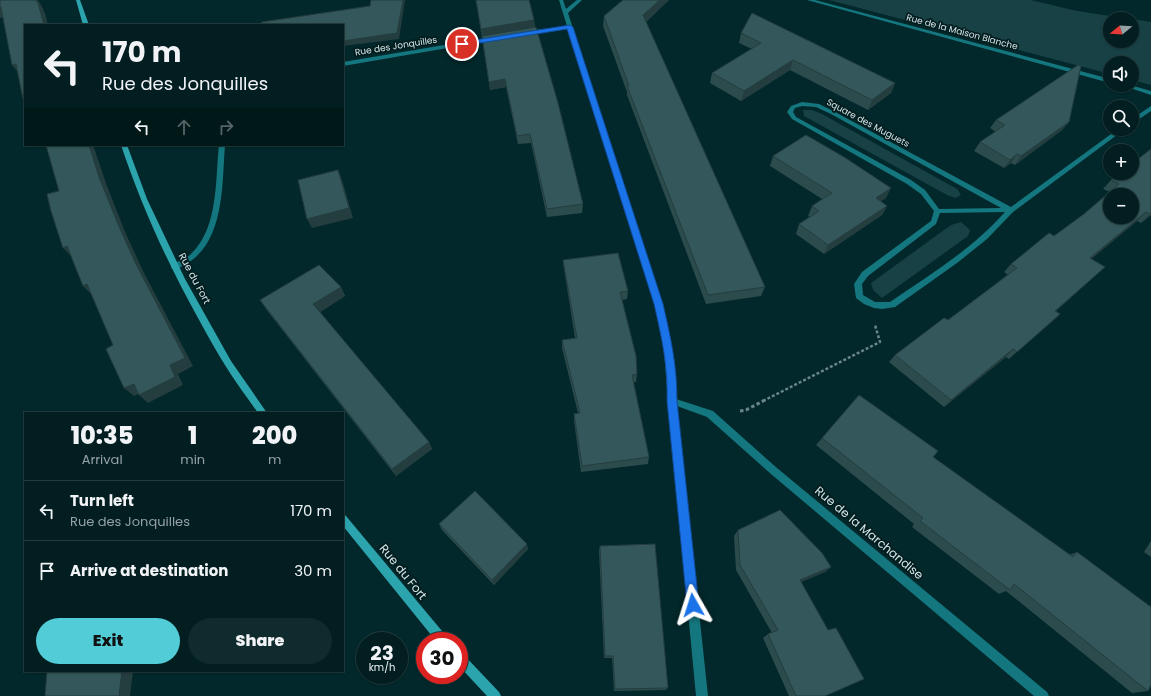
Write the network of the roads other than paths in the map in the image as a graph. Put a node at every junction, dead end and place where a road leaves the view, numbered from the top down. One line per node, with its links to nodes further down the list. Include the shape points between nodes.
1 (78, 0): 6 (street)
2 (561, 0): 5 (street)
3 (580, 0): 5 (street)
4 (809, 0): 11 (street, Rue de la Maison Blanche)
5 (565, 13): 7 (street)
6 (86, 24)
7 (570, 27): 8 (street); 22 (street, via 659,304 669,348)
8 (523, 34)
9 (500, 38): 10 (street, Rue des Jonquilles)
10 (344, 64)
11 (1103, 79)
12 (1139, 89): 13 (street)
13 (1151, 93)
14 (1151, 108): 15 (street)
15 (1139, 117)
16 (1112, 136): 19 (street)
17 (124, 146): 21 (street, Rue du Fort, via 144,198)
18 (222, 146): 21 (street, via 214,222 206,241 194,256)
19 (1012, 210): 20 (street); 20 (street, via 983,240 892,305 880,307 868,303 859,296 858,284 865,274 934,222); 20 (street, Square des Muguets, via 816,105 802,104 793,107 790,112 794,118 909,182 923,192)
20 (937, 211)
21 (176, 267): 23 (street, Rue du Fort, via 224,357)
22 (672, 401): 28 (street); 29 (street, Rue de la Marchandise, via 710,414 780,476)
23 (262, 412)
24 (344, 520): 25 (street, Rue du Fort)
25 (436, 632)
26 (468, 668): 27 (street)
27 (495, 696)
28 (702, 696)
29 (1044, 696)

